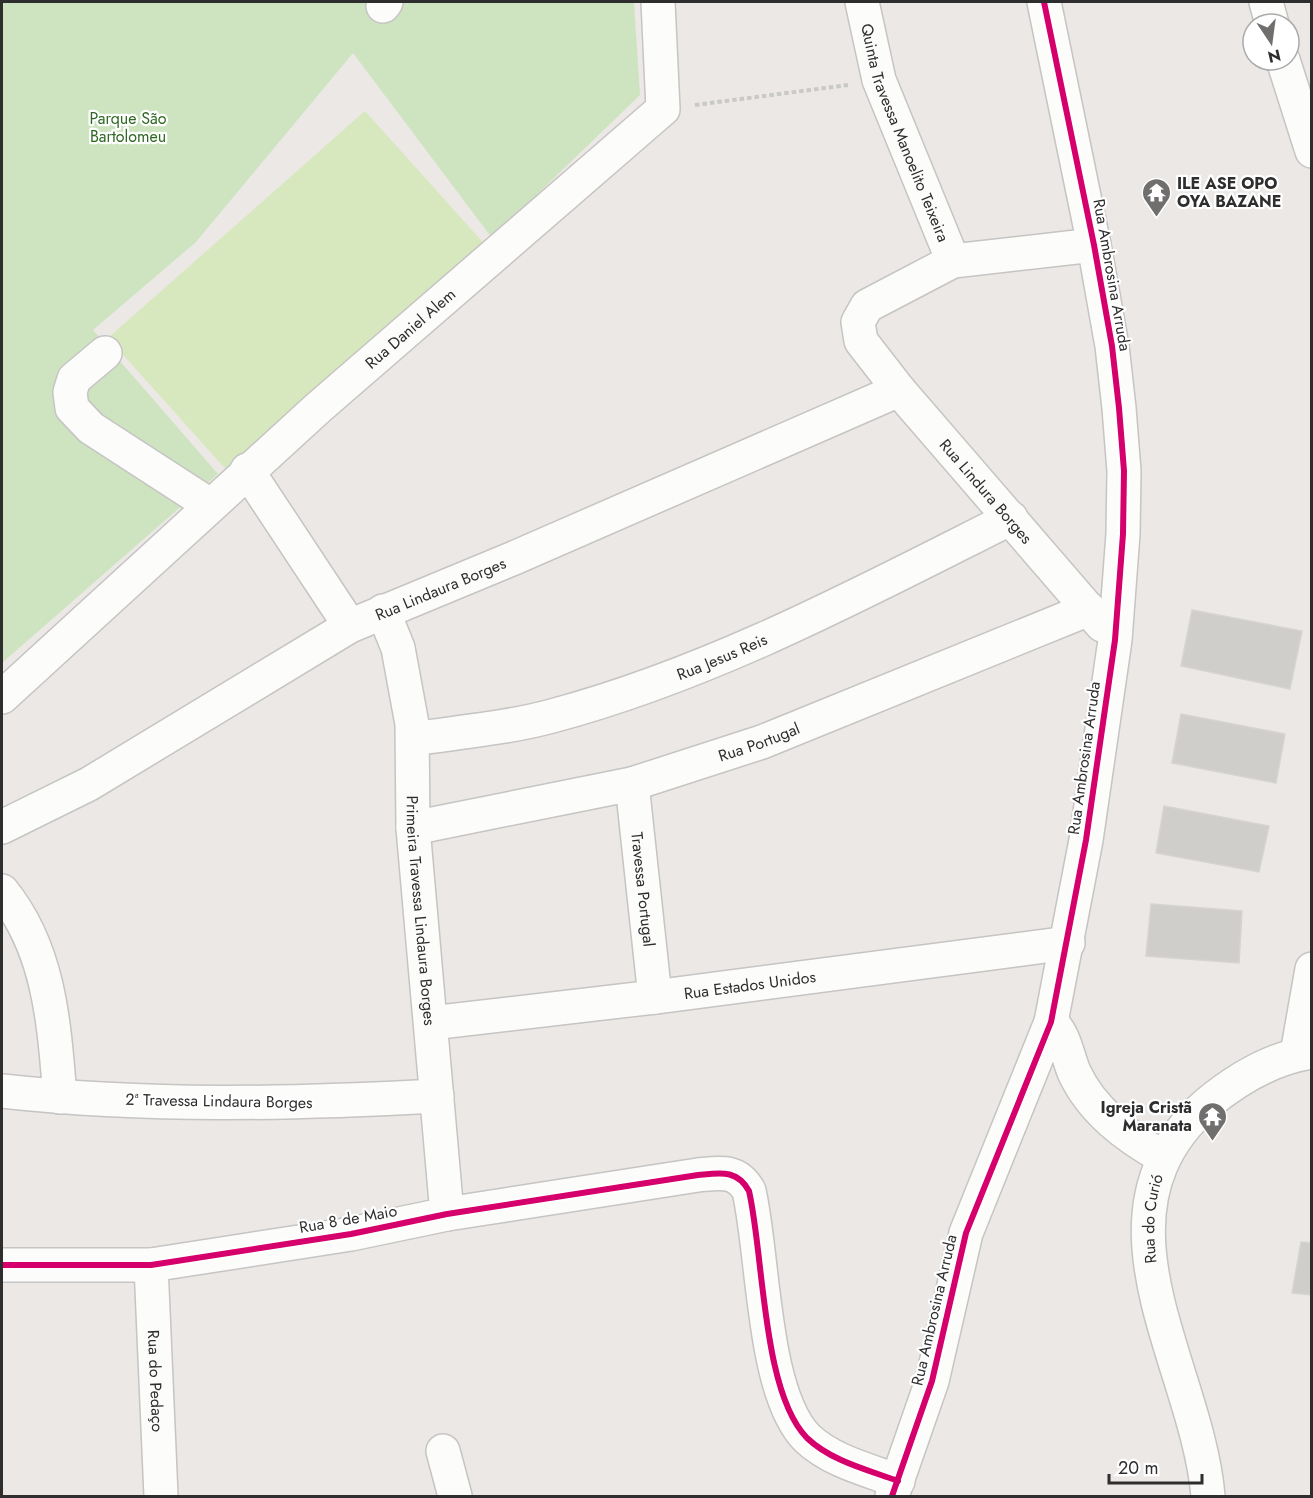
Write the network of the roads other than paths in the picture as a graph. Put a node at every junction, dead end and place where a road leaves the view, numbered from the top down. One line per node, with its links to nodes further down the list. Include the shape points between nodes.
1 (658, 2): 10 (street, Rua Daniel Alem, via 663,109)
2 (862, 2): 7 (street, Quinta Travessa Manoelito Teixeira, via 879,80)
3 (1044, 2): 6 (street, Rua Ambrosina Arruda)
4 (1287, 72): 5 (street)
5 (1311, 151)
6 (1094, 245): 7 (street); 16 (street, Rua Ambrosina Arruda, via 1112,346 1124,471)
7 (953, 261): 9 (street, Rua Lindura Borges, via 867,306 858,322 861,341)
8 (105, 353): 11 (street, via 74,379 70,392 72,408 91,428)
9 (899, 390): 12 (street, Rua Lindura Borges); 14 (street, Rua Lindaura Borges)
10 (248, 470): 11 (street, Rua Daniel Alem); 15 (street)
11 (210, 505): 17 (street, Rua Daniel Alem)
12 (1011, 518): 13 (street, Rua Lindura Borges); 18 (street, Rua Jesus Reis, via 747,646 648,685 551,716)
13 (1089, 609): 16 (street, Rua Lindura Borges); 19 (street, Rua Portugal, via 762,742)
14 (383, 611): 15 (street, Rua Lindaura Borges); 18 (street, Primeira Travessa Lindaura Borges, via 398,648)
15 (350, 626): 20 (street, Rua Lindaura Borges, via 89,784)
16 (1115, 640): 23 (street, Rua Ambrosina Arruda)
17 (2, 697)
18 (413, 739): 21 (street, Primeira Travessa Lindaura Borges)
19 (632, 784): 21 (street, Rua Portugal); 25 (street, Travessa Portugal)
20 (2, 827)
21 (413, 828): 27 (street, Primeira Travessa Lindaura Borges)
22 (2, 891): 31 (street, via 18,911 39,957 54,1022)
23 (1068, 943): 25 (street, Rua Estados Unidos); 26 (street, Rua Ambrosina Arruda)
24 (1311, 969): 28 (street)
25 (655, 997): 27 (street, Rua Estados Unidos)
26 (1051, 1022): 32 (street, via 1063,1038 1075,1074 1092,1100 1112,1123); 37 (street, Rua Ambrosina Arruda, via 966,1233 932,1381)
27 (431, 1023): 30 (street, Primeira Travessa Lindaura Borges)
28 (1304, 1053): 32 (street, Rua do Curió, via 1256,1070 1222,1091 1190,1119)
29 (2, 1090): 31 (street, 2ª Travessa Lindaura Borges)
30 (437, 1096): 31 (street, 2ª Travessa Lindaura Borges, via 294,1104); 33 (street, Primeira Travessa Lindaura Borges)
31 (60, 1097)
32 (1163, 1157): 40 (street, Rua do Curió, via 1151,1193 1147,1233 1151,1272)
33 (447, 1214): 35 (street, Rua 8 de Maio, via 351,1234); 37 (street, Rua 8 de Maio, via 698,1175 735,1174 749,1191 777,1377 792,1420 830,1454)
34 (2, 1265): 35 (street, Rua 8 de Maio)
35 (151, 1265): 38 (street, Rua do Pedaço)
36 (443, 1451): 39 (street)
37 (895, 1489)
38 (160, 1497)
39 (455, 1497)
40 (1208, 1497)

